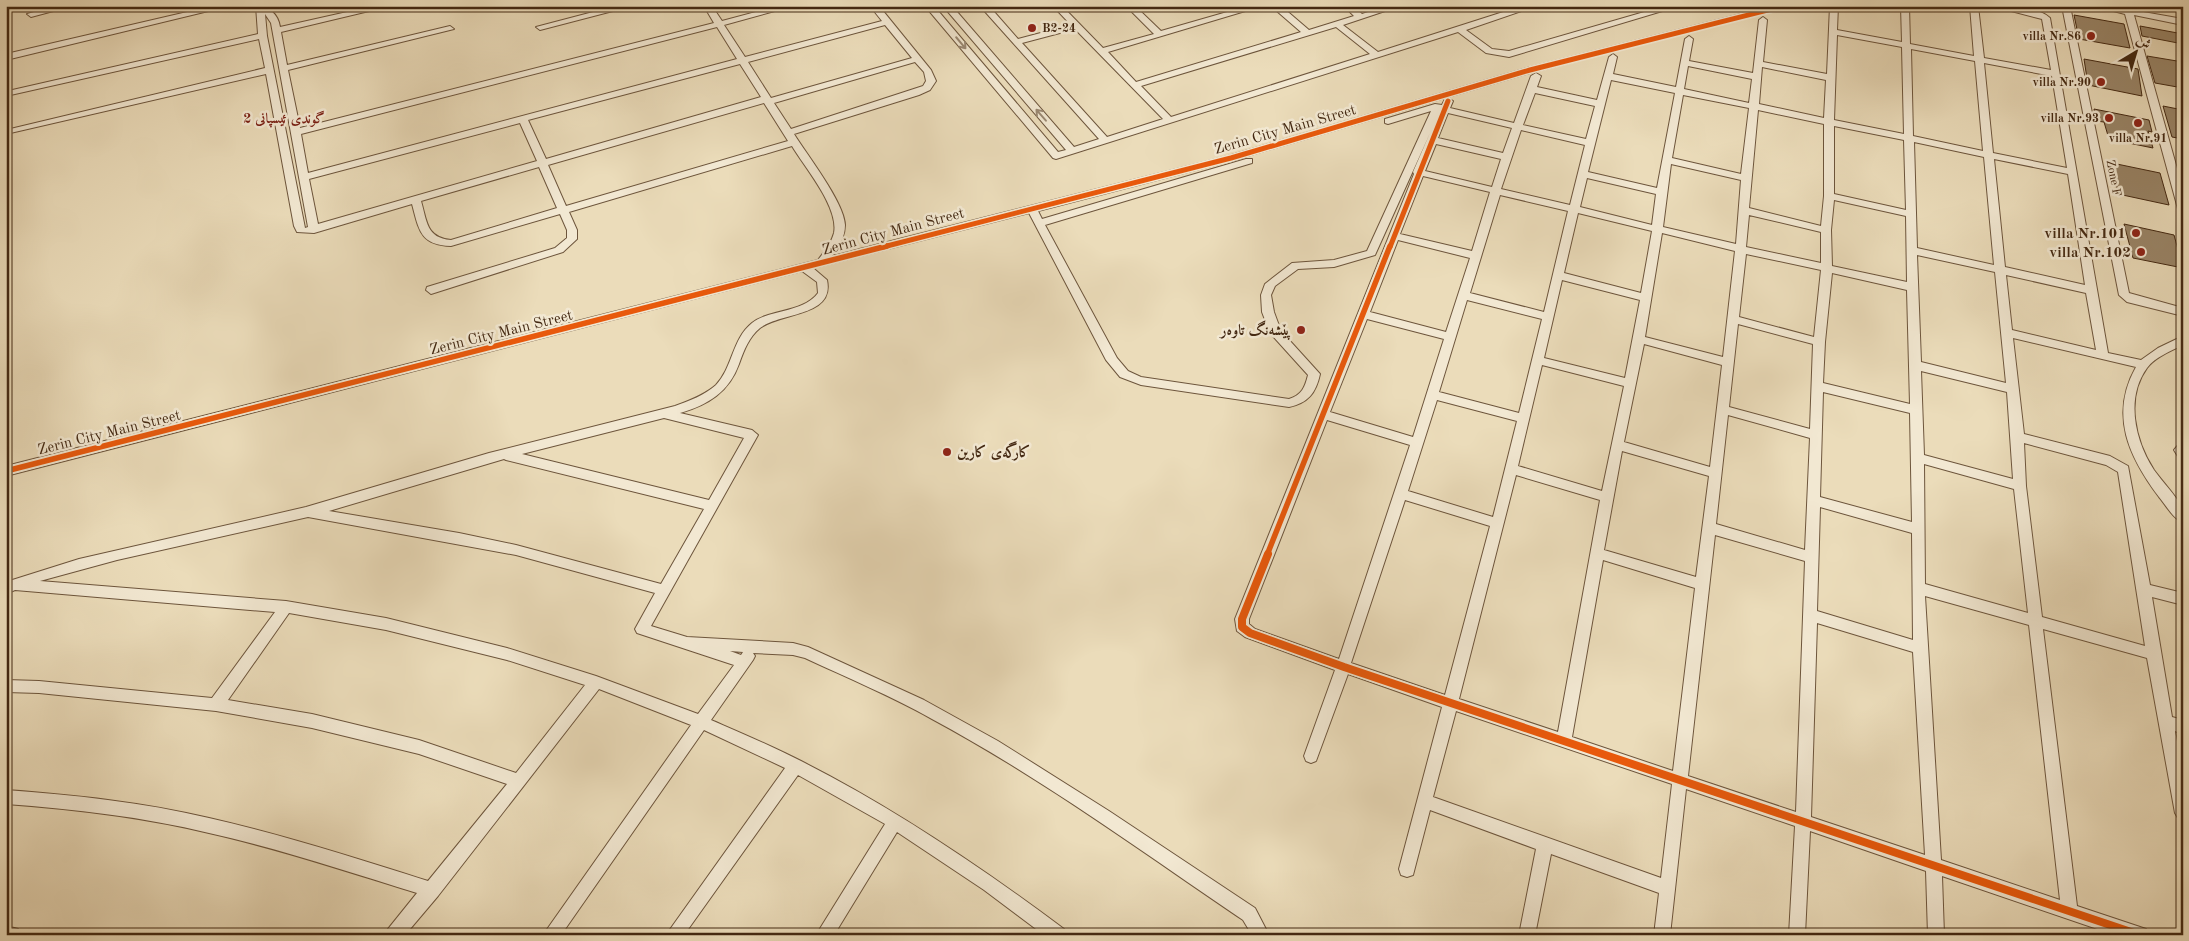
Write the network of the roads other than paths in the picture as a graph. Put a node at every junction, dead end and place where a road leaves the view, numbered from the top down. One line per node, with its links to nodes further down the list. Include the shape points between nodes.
1 (68, 6): 28 (street)
2 (225, 6): 48 (street)
3 (260, 6): 39 (street, via 273,18); 43 (street)
4 (386, 6): 39 (street)
5 (628, 6): 36 (street)
6 (708, 6): 33 (street)
7 (788, 6): 33 (street)
8 (874, 6): 31 (street)
9 (930, 6): 81 (street, one-way to 81, via 1056,156)
10 (947, 6): 81 (street, one-way to 10)
11 (984, 6): 45 (street)
12 (1058, 6): 35 (street)
13 (1130, 6): 42 (street)
14 (1258, 6): 42 (street)
15 (1275, 6): 41 (street)
16 (1348, 6): 29 (street)
17 (1396, 6): 29 (street)
18 (1532, 6): 38 (street)
19 (1676, 6): 38 (street, via 1509,54 1489,51)
20 (1784, 6): 95 (street, Zerin City Main Street, via 1540,68 1231,158)
21 (1834, 6): 40 (street)
22 (1905, 6): 46 (street)
23 (1974, 6): 52 (street)
24 (1996, 6): 58 (street, via 2046,18)
25 (2066, 6): 119 (street, Zone F, via 2124,295)
26 (2098, 6): 27 (street)
27 (2128, 9): 32 (street); 97 (street)
28 (31, 14)
29 (1361, 17): 34 (street)
30 (1762, 20): 55 (street)
31 (887, 22): 51 (street); 53 (street)
32 (2183, 22)
33 (719, 24): 53 (street); 75 (street)
34 (1337, 24): 41 (street); 49 (street)
35 (1076, 26): 45 (street); 47 (street)
36 (540, 27)
37 (450, 29): 56 (street)
38 (1460, 29): 49 (street)
39 (276, 31): 56 (street)
40 (1834, 32): 46 (street); 62 (street)
41 (1308, 33): 63 (street)
42 (1160, 35): 47 (street)
43 (263, 36): 57 (street); 66 (street)
44 (1690, 39): 54 (street)
45 (1016, 42): 79 (street)
46 (1906, 46): 52 (street); 77 (street)
47 (1103, 51): 63 (street)
48 (6, 56)
49 (1377, 56): 71 (street)
50 (1613, 57): 60 (street)
51 (917, 59): 67 (street); 76 (street, via 931,81 922,91)
52 (1980, 60): 58 (street); 82 (street)
53 (742, 61): 67 (street); 70 (street)
54 (1685, 63): 61 (street); 65 (street)
55 (1759, 64): 61 (street); 62 (street)
56 (284, 68): 75 (street)
57 (269, 70): 74 (street); 102 (street, via 299,229)
58 (2056, 74): 87 (street)
59 (1536, 76): 64 (street)
60 (1608, 76): 65 (street); 68 (street)
61 (1756, 78): 69 (street)
62 (1831, 78): 72 (street)
63 (1135, 85): 71 (street)
64 (1531, 89): 68 (street); 73 (street)
65 (1680, 91): 69 (street); 84 (street)
66 (8, 94)
67 (767, 100): 76 (street); 85 (street)
68 (1600, 104): 80 (street)
69 (1754, 106): 72 (street); 90 (street)
70 (523, 119): 85 (street); 89 (street)
71 (1170, 121): 79 (street)
72 (1829, 122): 77 (street); 93 (street)
73 (1517, 126): 78 (street, via 1446,105); 80 (street); 83 (street)
74 (9, 132)
75 (296, 132): 89 (street)
76 (791, 137): 98 (street); 109 (street, via 829,196 839,218 837,243)
77 (1908, 138): 82 (street); 100 (street)
78 (1432, 140): 83 (street); 86 (street)
79 (1106, 142): 81 (street)
80 (1591, 143): 88 (street)
81 (1073, 152)
82 (1988, 155): 87 (street); 112 (street)
83 (1506, 157): 91 (street)
84 (1668, 160): 90 (street); 92 (street)
85 (542, 163): 94 (street); 98 (street)
86 (1418, 172): 91 (street); 105 (street)
87 (2072, 172): 116 (street)
88 (1583, 174): 92 (street); 96 (street)
89 (304, 177): 102 (street)
90 (1746, 178): 99 (street)
91 (1496, 189): 96 (street); 108 (street)
92 (1661, 192): 103 (street)
93 (1829, 196): 100 (street); 104 (street)
94 (416, 200): 98 (street, via 428,238 442,243); 102 (street)
95 (1036, 207): 101 (street); 109 (street, Zerin City Main Street)
96 (1574, 208): 103 (street); 113 (street)
97 (2183, 209)
98 (563, 210): 115 (street, via 573,234 565,247)
99 (1743, 210): 104 (street); 106 (street)
100 (1910, 214): 107 (street)
101 (1044, 222): 101 (street, via 1112,360 1126,376 1141,381 1297,402 1309,393 1314,374 1274,328 1266,296 1270,284 1296,265 1311,267 1371,253 1438,106)
102 (314, 230)
103 (1657, 230): 106 (street); 118 (street)
104 (1826, 230): 111 (street)
105 (1395, 236): 108 (street); 120 (street)
106 (1741, 249): 111 (street); 122 (street)
107 (1912, 250): 112 (street); 114 (street)
108 (1476, 256): 117 (street)
109 (821, 264): 110 (street, Zerin City Main Street)
110 (804, 267): 139 (street, via 822,280 824,293 820,298 805,307 757,324 743,339 733,369 722,386 700,400); 151 (street, Zerin City Main Street)
111 (1827, 269): 114 (street); 127 (street)
112 (2000, 271): 116 (street); 123 (street)
113 (1560, 276): 118 (street); 121 (street)
114 (1912, 287): 131 (street)
115 (431, 290)
116 (2091, 290): 128 (street)
117 (1464, 295): 121 (street); 124 (street)
118 (1645, 298): 125 (street)
119 (2183, 312)
120 (1364, 314): 124 (street); 140 (street)
121 (1548, 317): 129 (street)
122 (1733, 319): 127 (street); 130 (street)
123 (2008, 333): 128 (street); 135 (street)
124 (1450, 337): 136 (street)
125 (1639, 339): 130 (street); 133 (street)
126 (2183, 340): 132 (street, via 2160,351)
127 (1819, 342): 134 (street)
128 (2103, 356): 132 (street)
129 (1538, 360): 133 (street); 141 (street)
130 (1727, 362): 137 (street)
131 (1915, 365): 135 (street); 138 (street)
132 (2143, 366): 159 (street, via 2131,387 2128,411 2133,439 2147,470)
133 (1629, 383): 145 (street)
134 (1817, 386): 138 (street); 142 (street)
135 (2013, 389): 143 (street)
136 (1432, 394): 141 (street); 144 (street)
137 (1722, 409): 142 (street); 152 (street)
138 (1915, 410): 149 (street)
139 (664, 414): 147 (street); 157 (street, via 752,436)
140 (1324, 414): 144 (street); 179 (street, via 1241,624 1245,631)
141 (1524, 419): 150 (street)
142 (1815, 435): 156 (street)
143 (2018, 437): 153 (street); 168 (street, via 2122,466)
144 (1417, 443): 154 (street)
145 (1618, 445): 152 (street); 155 (street)
146 (2183, 447): 148 (street, via 2180,450)
147 (503, 454): 157 (street); 158 (street)
148 (2183, 454)
149 (1918, 458): 153 (street); 162 (street)
150 (1511, 470): 155 (street); 160 (street)
151 (6, 471)
152 (1715, 473): 161 (street)
153 (2020, 486): 173 (street)
154 (1400, 493): 160 (street); 179 (street)
155 (1607, 497): 163 (street)
156 (1813, 500): 162 (street); 164 (street)
157 (712, 506): 169 (street)
158 (307, 512): 166 (street, via 135,550); 169 (street, via 516,550)
159 (2183, 517)
160 (1497, 523): 182 (street)
161 (1710, 528): 164 (street); 165 (street)
162 (1917, 529): 167 (street)
163 (1597, 553): 165 (street); 187 (street)
164 (1811, 557): 172 (street)
165 (1703, 585): 190 (street)
166 (11, 586): 171 (street)
167 (1918, 588): 173 (street); 176 (street)
168 (2144, 589): 170 (street); 177 (street)
169 (664, 590): 174 (street, via 642,629)
170 (2183, 599)
171 (286, 607): 180 (street, via 386,624 507,654); 183 (street)
172 (1810, 615): 176 (street); 195 (street)
173 (2035, 621): 177 (street); 202 (street)
174 (688, 643): 175 (street); 178 (street)
175 (756, 646): 178 (street); 210 (street, via 808,653 954,724 1058,785 1249,914)
176 (1920, 648): 198 (street)
177 (2153, 654): 185 (street)
178 (744, 662): 184 (street)
179 (1344, 667): 182 (street); 188 (street)
180 (596, 682): 184 (street); 191 (street)
181 (6, 686): 183 (street)
182 (1452, 702): 187 (street); 193 (street)
183 (216, 705): 191 (street, via 312,721 419,747)
184 (702, 722): 189 (street); 207 (street)
185 (2166, 722): 186 (street); 194 (street)
186 (2183, 727)
187 (1564, 741): 190 (street)
188 (1311, 756)
189 (796, 766): 196 (street); 208 (street)
190 (1681, 780): 195 (street); 200 (street)
191 (519, 782): 201 (street)
192 (6, 797): 201 (street, via 74,802 176,818 273,842)
193 (1424, 801): 197 (street); 199 (street)
194 (2183, 813)
195 (1803, 821): 198 (street); 213 (street)
196 (895, 822): 204 (street); 209 (street, via 990,884)
197 (1545, 845): 200 (street); 211 (street)
198 (1935, 865): 202 (street); 214 (street)
199 (1407, 870)
200 (1667, 888): 212 (street)
201 (432, 890): 206 (street)
202 (2069, 910): 215 (street)
203 (6, 934): 205 (street)
204 (825, 934)
205 (12, 935)
206 (394, 935)
207 (551, 935)
208 (674, 935)
209 (1058, 935)
210 (1261, 935)
211 (1528, 935)
212 (1662, 935)
213 (1797, 935)
214 (1936, 935)
215 (2140, 935)

